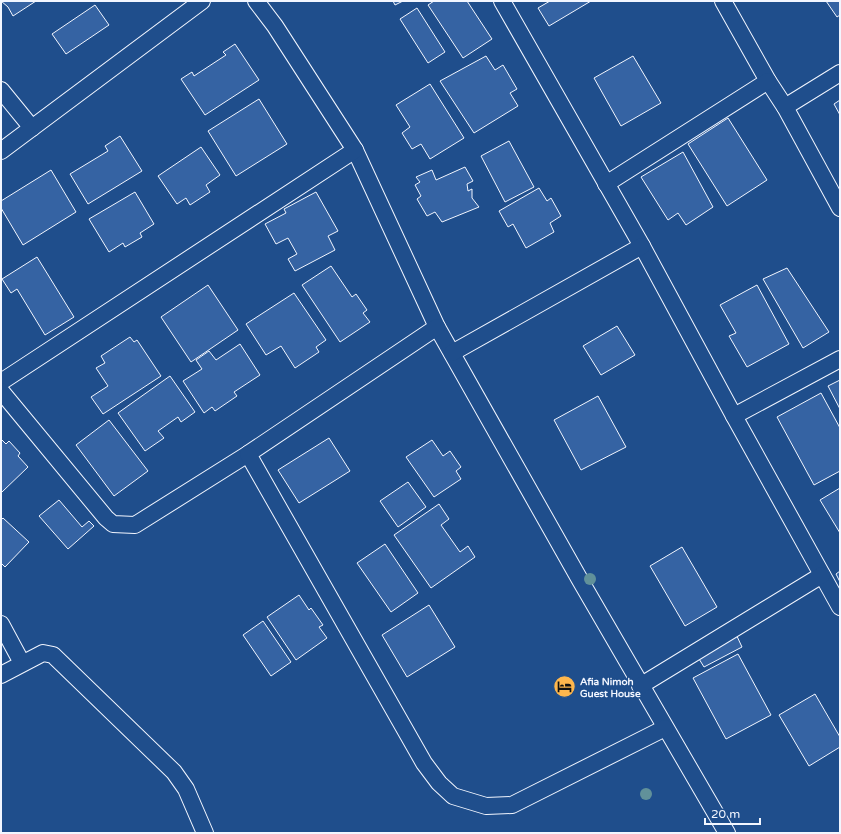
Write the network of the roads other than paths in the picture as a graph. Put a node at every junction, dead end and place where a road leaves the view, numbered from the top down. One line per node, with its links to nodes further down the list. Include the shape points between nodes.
1 (202, 1): 9 (street)
2 (256, 1): 10 (street)
3 (502, 1): 12 (street)
4 (723, 1): 6 (street)
5 (840, 73): 8 (street)
6 (768, 81): 8 (street); 12 (street)
7 (1, 90): 9 (street)
8 (785, 107): 13 (street)
9 (32, 128): 11 (street)
10 (355, 150): 15 (street); 18 (street)
11 (1, 151)
12 (606, 184): 14 (street)
13 (840, 208)
14 (642, 246): 16 (street); 20 (street)
15 (437, 327): 16 (street); 21 (street)
16 (452, 353): 27 (street)
17 (840, 359): 20 (street)
18 (1, 382)
19 (1, 391): 21 (street, via 113,524 135,525)
20 (734, 416): 22 (street)
21 (248, 454): 28 (street, via 424,763 453,796 486,806 512,806)
22 (822, 575): 23 (street); 27 (street)
23 (840, 608)
24 (1, 624): 25 (street)
25 (22, 663): 26 (street); 29 (street, via 43,653 53,655 174,772 186,789)
26 (1, 675)
27 (640, 686): 28 (street)
28 (665, 728): 30 (street)
29 (205, 833)
30 (726, 833)

